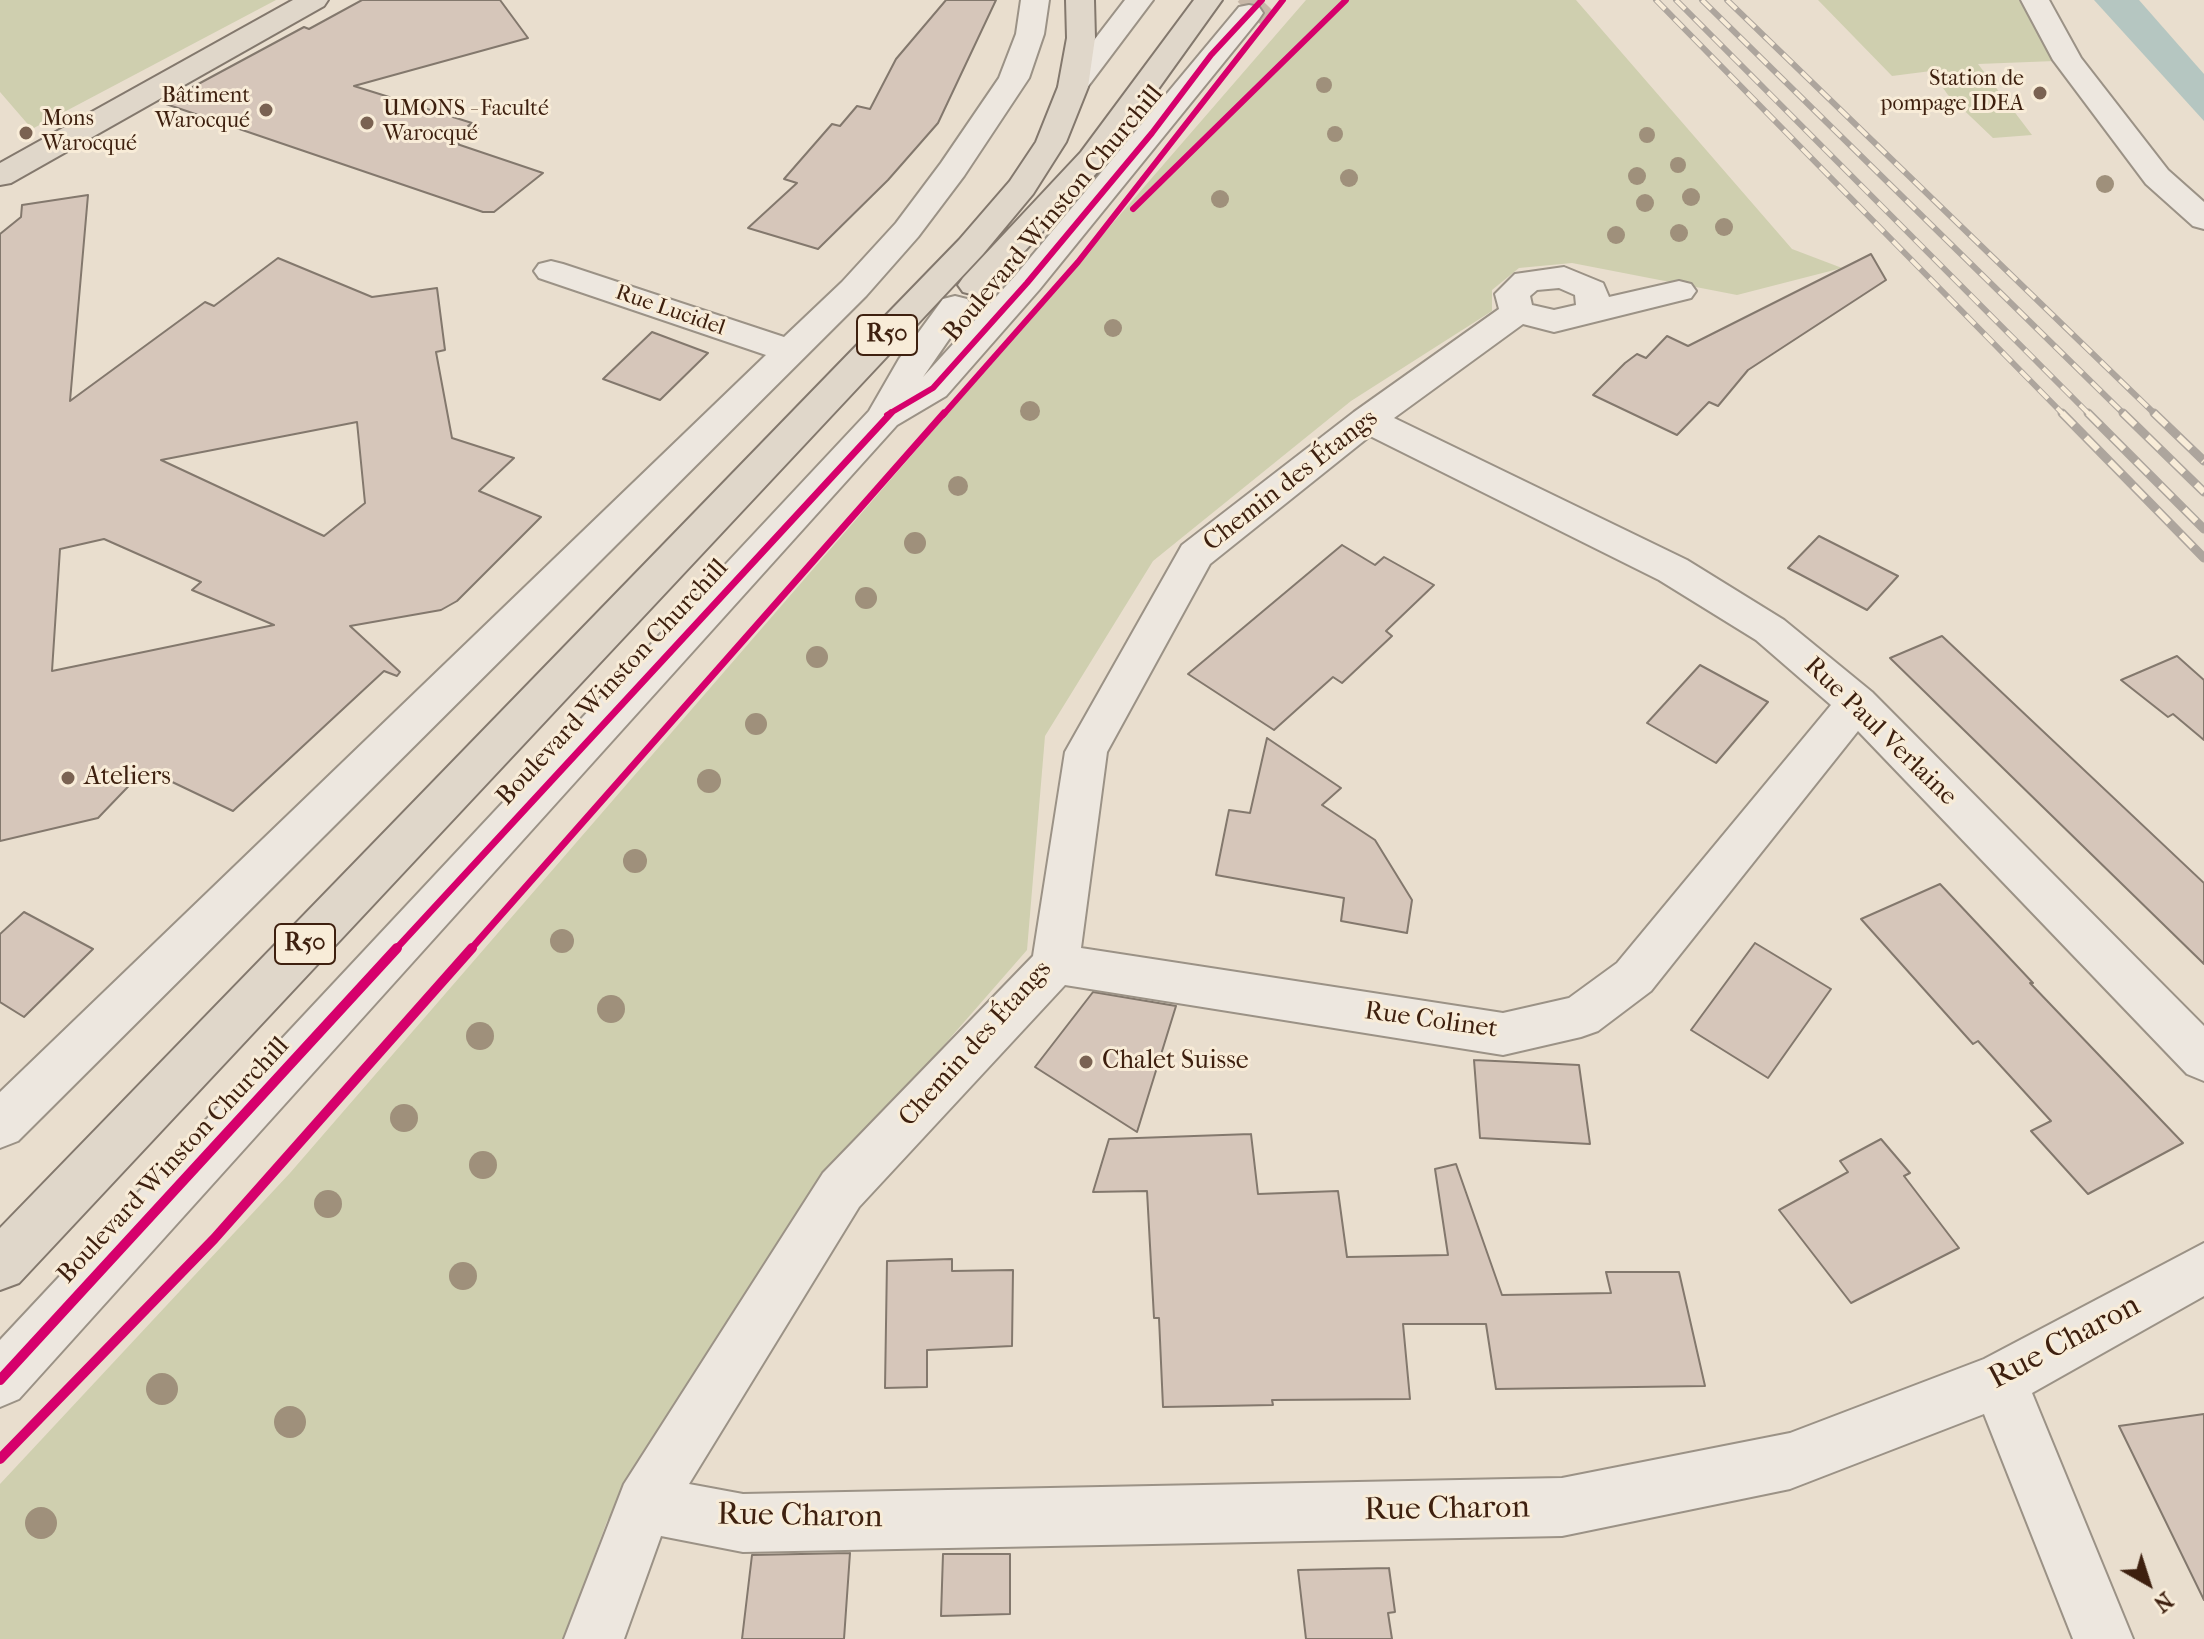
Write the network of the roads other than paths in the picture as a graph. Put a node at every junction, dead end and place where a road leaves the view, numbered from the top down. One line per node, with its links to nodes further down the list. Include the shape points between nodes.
1 (314, 0): 9 (main road)
2 (1035, 0): 15 (street, via 1030,34 1014,78 953,169 875,265)
3 (1080, 0): 8 (main road, Boulevard Winston Churchill / R50, via 1081,38)
4 (1208, 0): 10 (main road, via 1126,117)
5 (2035, 0): 11 (street, via 2068,60 2157,177)
6 (1152, 4): 8 (street); 10 (main road, via 1120,101)
7 (1249, 13): 16 (street, Boulevard Winston Churchill, via 1027,283 933,388)
8 (1073, 87): 18 (main road, Boulevard Winston Churchill / R50, via 1051,142 1022,187 971,247)
9 (0, 176)
10 (1056, 199): 14 (main road)
11 (2204, 219)
12 (551, 271): 15 (street, Rue Lucidel)
13 (1679, 291): 17 (street, Chemin des Étangs, via 1554,321 1517,312)
14 (955, 306): 16 (street, via 911,367); 18 (main road)
15 (790, 351): 22 (street)
16 (884, 417): 25 (street, Boulevard Winston Churchill)
17 (1367, 420): 19 (street, Rue Paul Verlaine, via 1673,570 1770,630); 20 (street, Chemin des Étangs, via 1196,555 1086,752)
18 (610, 624): 23 (main road, Boulevard Winston Churchill / R50)
19 (1857, 703): 20 (street, Rue Colinet, via 1634,977 1581,1016 1503,1034); 21 (street, Rue Paul Verlaine)
20 (1055, 964): 27 (street, Chemin des Étangs, via 841,1190)
21 (2204, 1059)
22 (5, 1112)
23 (0, 1265)
24 (2204, 1268): 26 (street, Rue Charon)
25 (0, 1380)
26 (1999, 1381): 27 (street, Rue Charon, via 1790,1461 1562,1507 743,1523); 29 (street)
27 (644, 1504): 28 (street, Chemin des Étangs)
28 (594, 1639)
29 (2103, 1639)

